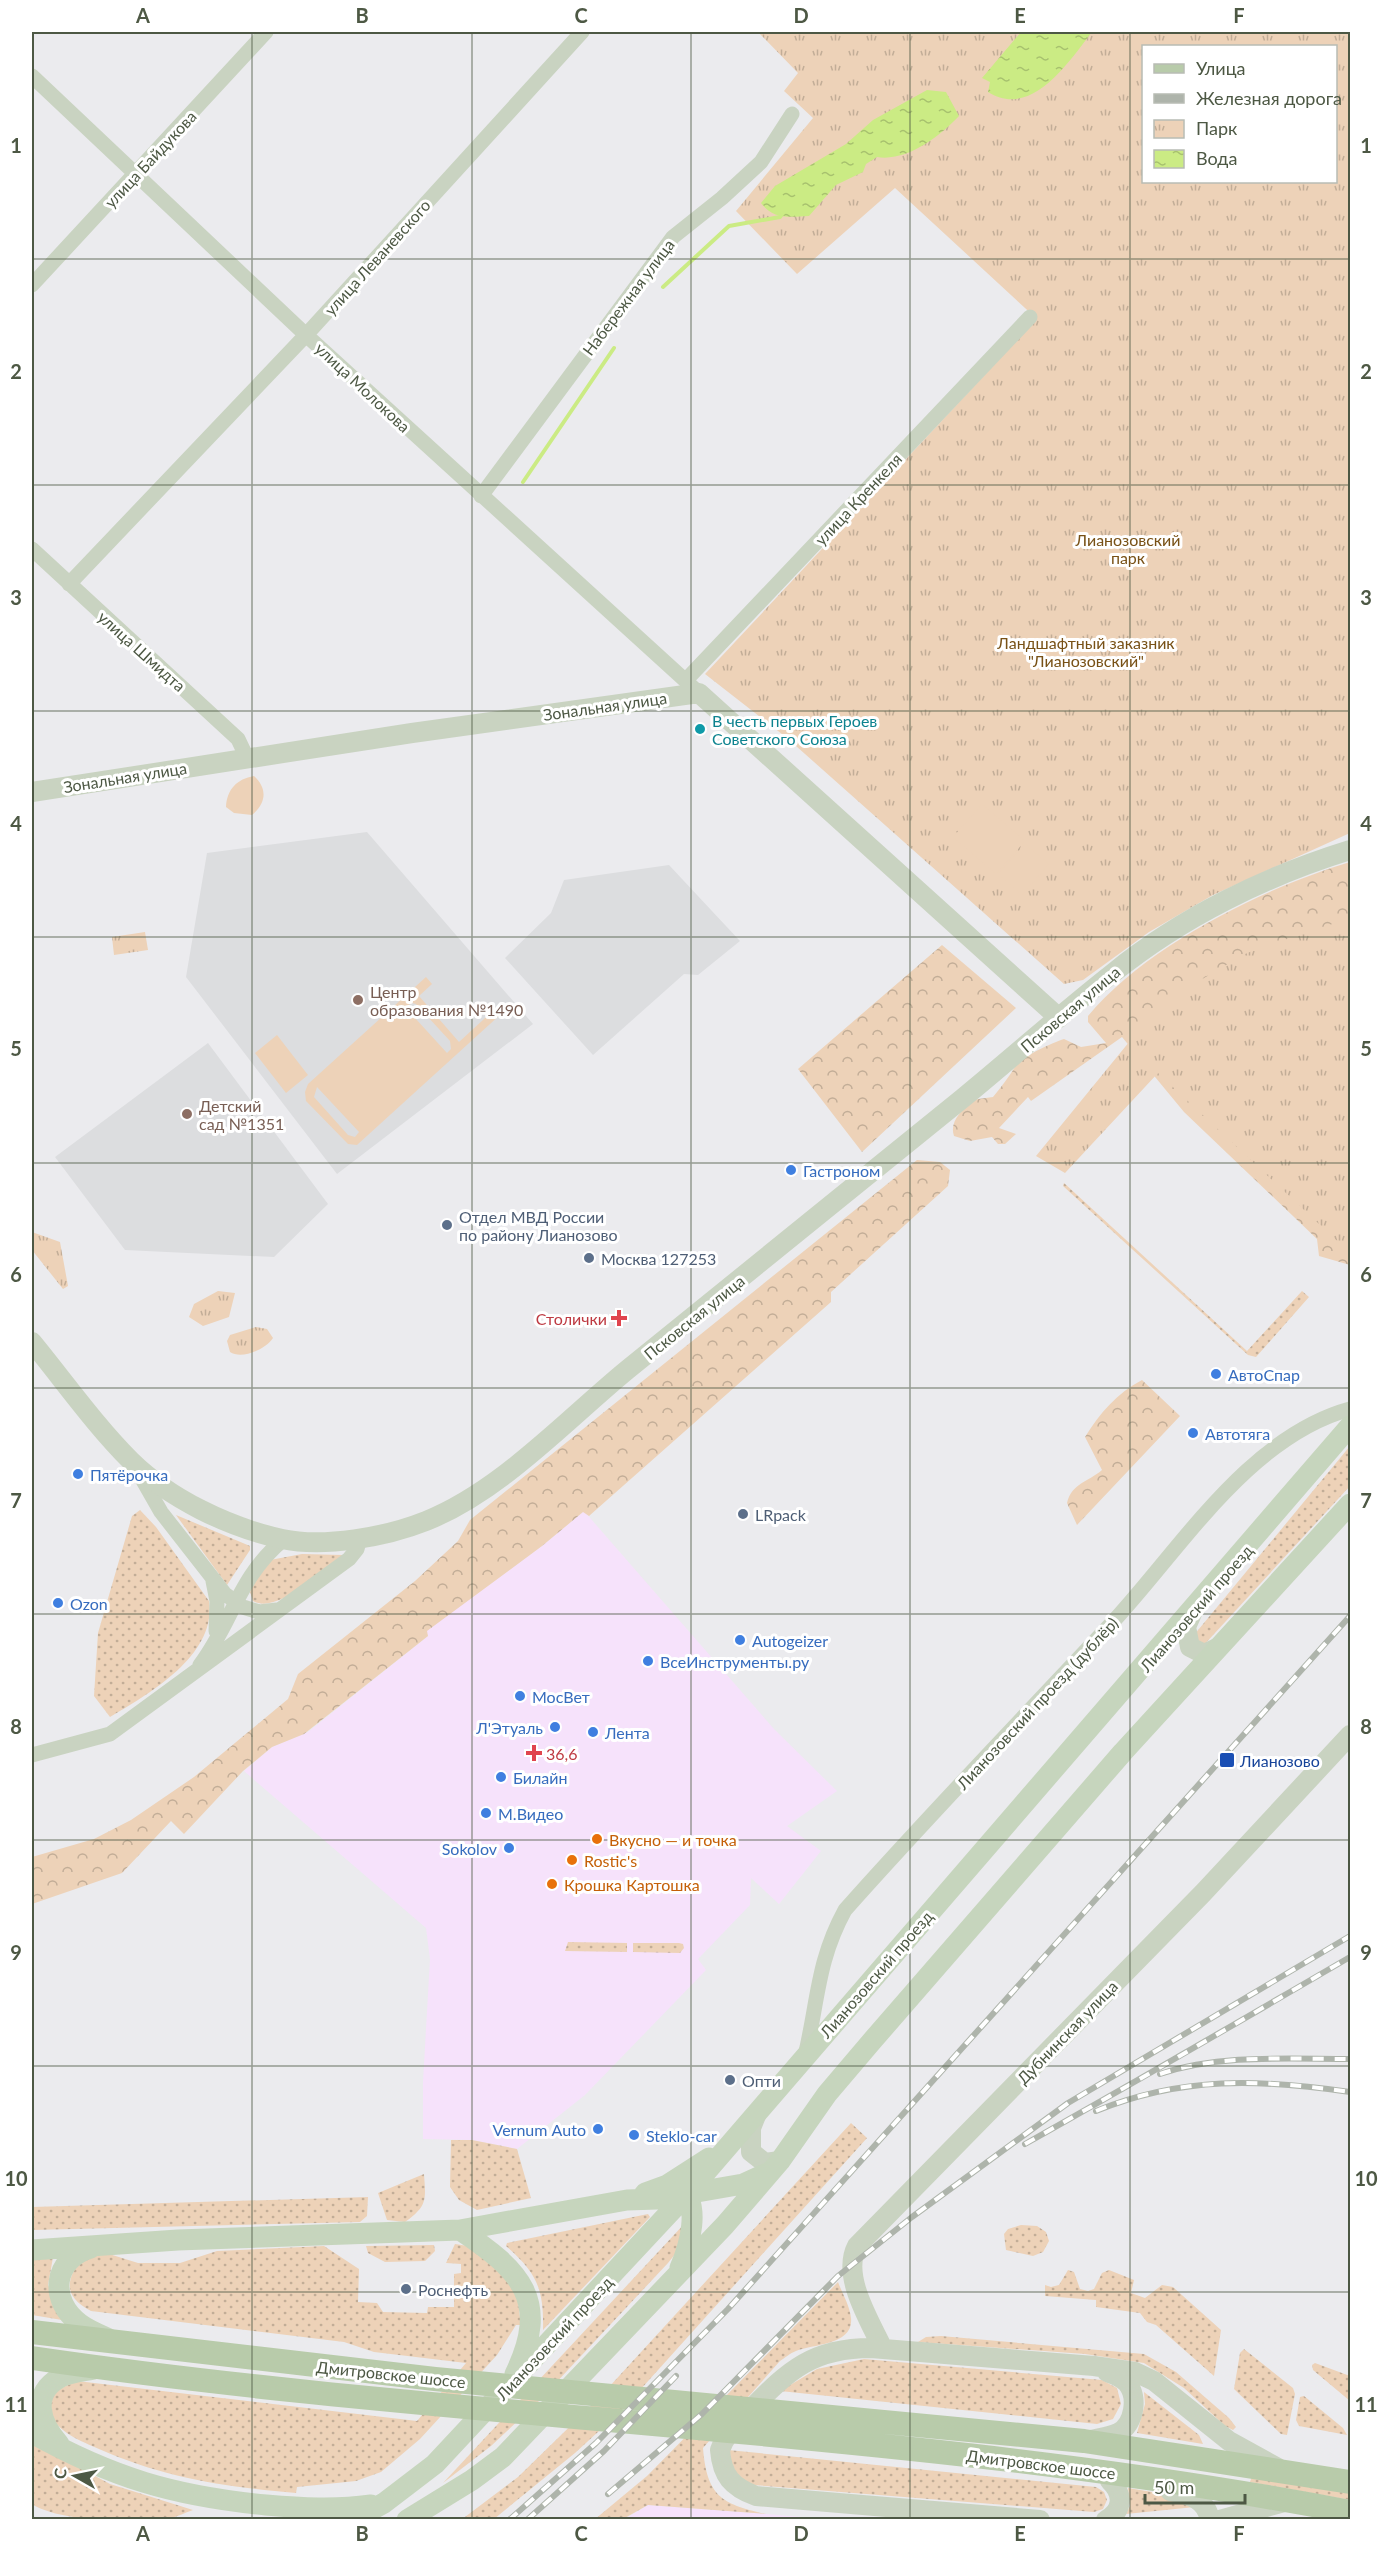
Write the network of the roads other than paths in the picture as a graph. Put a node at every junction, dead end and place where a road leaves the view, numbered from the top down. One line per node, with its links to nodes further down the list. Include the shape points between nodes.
1 (266, 32): 5 (street, улица Байдукова)
2 (582, 32): 8 (street, улица Леваневского)
3 (32, 76): 5 (street, улица Молокова)
4 (792, 114): 9 (street, Набережная улица, via 761,162 673,237)
5 (137, 174): 6 (street, улица Байдукова); 8 (street, улица Молокова)
6 (32, 285)
7 (1030, 317): 12 (street, улица Кренкеля)
8 (306, 335): 9 (street, улица Молокова); 11 (street, улица Леваневского)
9 (481, 496): 12 (street, улица Молокова)
10 (32, 549): 11 (street, улица Шмидта)
11 (69, 584): 13 (street, улица Шмидта, via 238,738)
12 (693, 686): 13 (street, Зональная улица); 16 (street)
13 (247, 758): 14 (street, Зональная улица)
14 (32, 792)
15 (1350, 850): 16 (street, Псковская улица, via 1286,873 1189,921 1115,971)
16 (1059, 1018): 22 (street, Псковская улица, via 518,1464 424,1522)
17 (32, 1342): 20 (street, Псковская улица)
18 (1350, 1409): 33 (street, Лианозовский проезд (дублёр), via 1305,1426 1285,1439 1221,1497 1185,1534 1114,1621 845,1910 831,1936 819,1975)
19 (1350, 1426): 27 (main road, Лианозовский проезд)
20 (130, 1460): 23 (street, Псковская улица, via 189,1502); 24 (street, via 161,1512)
21 (1350, 1504): 29 (main road)
22 (360, 1538): 23 (street, Псковская улица); 26 (street, via 349,1559)
23 (284, 1539): 25 (street, via 265,1554)
24 (213, 1581): 25 (street); 28 (street, via 218,1616)
25 (234, 1602): 26 (street, via 259,1612); 28 (street)
26 (278, 1610): 30 (street)
27 (1193, 1611): 29 (street, via 1186,1627 1190,1647 1204,1654); 33 (main road, Лианозовский проезд)
28 (214, 1642): 30 (street)
29 (1218, 1647): 36 (main road, via 856,2059)
30 (188, 1679): 32 (street, via 110,1734)
31 (1350, 1735): 46 (street, Дубнинская улица, via 1203,1893 857,2246 853,2253 854,2283)
32 (32, 1755)
33 (804, 2056): 34 (main road, Лианозовский проезд)
34 (759, 2108): 35 (main road, Лианозовский проезд); 36 (street, via 751,2128 751,2152 765,2163)
35 (727, 2145): 37 (main road); 38 (main road, Лианозовский проезд)
36 (778, 2164): 38 (main road, via 743,2184); 43 (main road)
37 (667, 2185): 38 (main road, via 683,2188); 39 (main road)
38 (687, 2194): 39 (main road); 43 (main road, via 691,2205 690,2238); 50 (main road, Лианозовский проезд)
39 (627, 2200): 40 (main road)
40 (460, 2230): 41 (main road); 50 (main road, via 507,2264 525,2289 530,2313 527,2343)
41 (106, 2243): 42 (main road); 45 (main road, via 68,2258 61,2269 61,2301 79,2324)
42 (32, 2250)
43 (677, 2274): 56 (main road, via 544,2416 503,2457)
44 (32, 2332): 45 (main road, Дмитровское шоссе)
45 (118, 2344): 53 (main road, Дмитровское шоссе)
46 (883, 2349): 48 (street, Дмитровское шоссе); 67 (street, Дмитровское шоссе, via 830,2353 784,2375 723,2440 721,2461 727,2478 746,2492 770,2499)
47 (32, 2358): 49 (main road, Дмитровское шоссе)
48 (1094, 2366): 53 (street, Дмитровское шоссе, via 1129,2385 1133,2407 1127,2425 1119,2432); 55 (street, Дмитровское шоссе, via 1135,2372 1154,2381 1229,2440)
49 (101, 2368): 52 (main road, Дмитровское шоссе, via 411,2406); 54 (main road, via 62,2376 47,2387 41,2399 43,2421)
50 (509, 2388): 61 (main road, Лианозовский проезд)
51 (32, 2433): 54 (main road)
52 (782, 2441): 57 (street); 60 (main road, Дмитровское шоссе, via 1112,2472)
53 (1084, 2442): 55 (main road, Дмитровское шоссе)
54 (68, 2453): 59 (main road, via 127,2478)
55 (1284, 2471): 58 (main road, Дмитровское шоссе)
56 (472, 2480): 61 (main road); 66 (main road)
57 (1110, 2481): 68 (street, via 1117,2487 1120,2502 1118,2510); 69 (street, via 1189,2495 1203,2502)
58 (1350, 2482)
59 (211, 2500): 61 (main road); 64 (main road)
60 (1288, 2501): 62 (main road, Дмитровское шоссе); 63 (street)
61 (390, 2511): 65 (main road)
62 (1350, 2512)
63 (1243, 2516): 70 (street)
64 (233, 2520)
65 (353, 2520)
66 (406, 2520)
67 (1040, 2520)
68 (1106, 2520)
69 (1210, 2520)
70 (1220, 2520)

